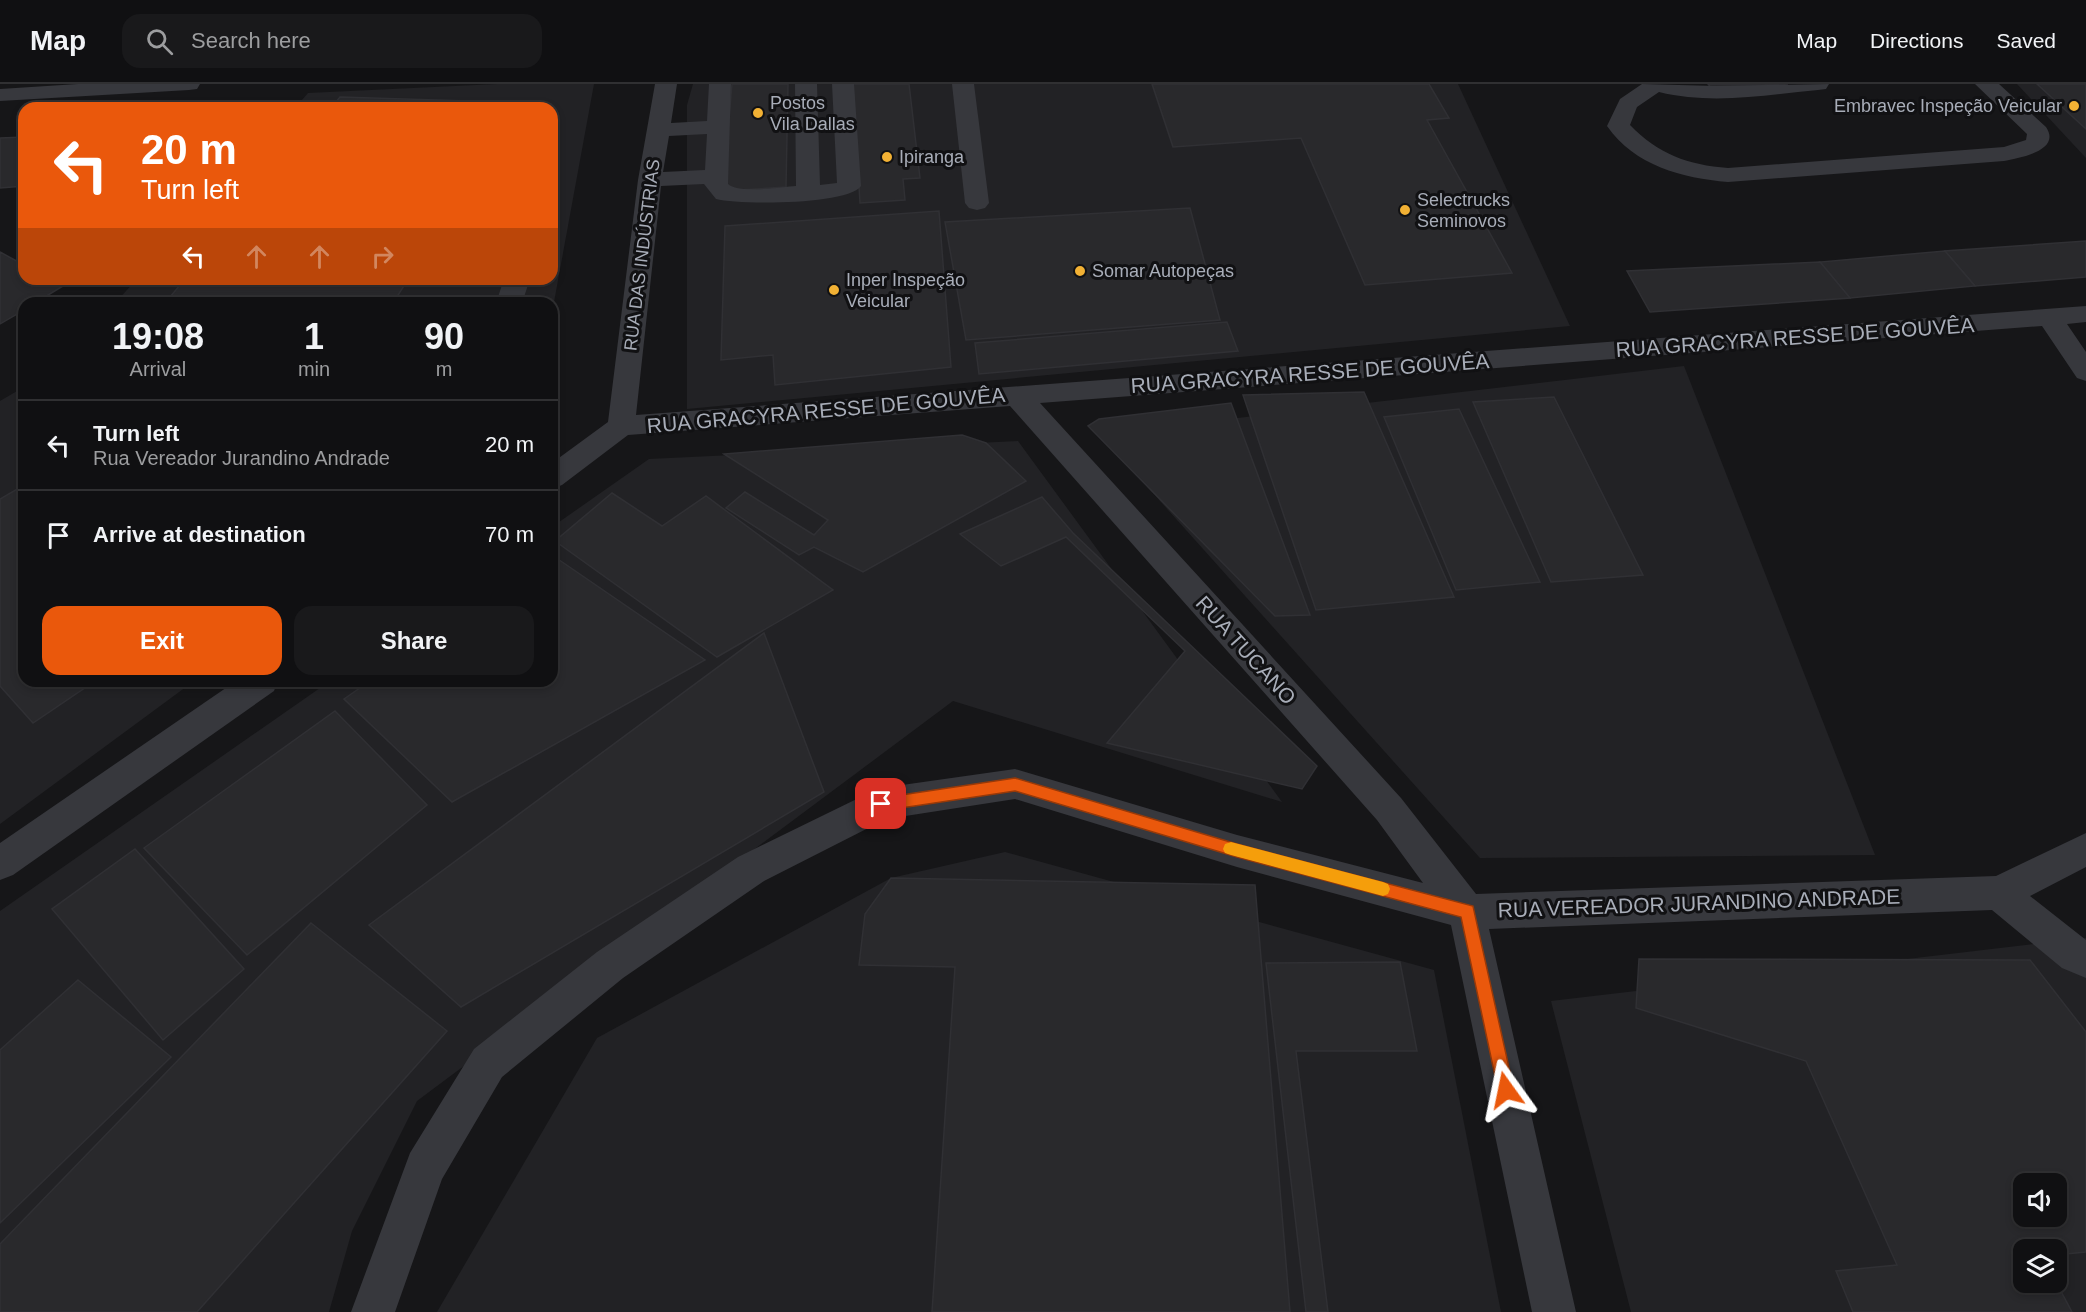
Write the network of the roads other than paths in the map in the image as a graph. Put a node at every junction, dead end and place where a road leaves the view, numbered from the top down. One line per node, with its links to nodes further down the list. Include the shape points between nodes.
1 (189, 84): 10 (street)
2 (666, 84): 12 (street, RUA DAS INDÚSTRIAS)
3 (720, 84): 11 (street)
4 (806, 84): 15 (street)
5 (843, 84): 15 (street, via 849,186)
6 (963, 84): 16 (street)
7 (1656, 84): 8 (street, via 1699,93); 9 (street, via 1628,104 1618,126 1634,144 1659,161 1694,172 1728,175 2004,154 2037,142 2038,132)
8 (1818, 84)
9 (1986, 84)
10 (0, 95)
11 (719, 127): 12 (street); 13 (street)
12 (659, 130): 14 (street, RUA DAS INDÚSTRIAS)
13 (717, 176): 14 (street); 15 (street, via 716,186 724,194)
14 (650, 180): 21 (street, RUA DAS INDÚSTRIAS)
15 (808, 193)
16 (977, 203)
17 (2086, 315): 18 (street, RUA GRACYRA RESSE DE GOUVÊA)
18 (2049, 317): 19 (street); 20 (street, RUA GRACYRA RESSE DE GOUVÊA)
19 (2086, 372)
20 (1016, 395): 21 (street, RUA GRACYRA RESSE DE GOUVÊA); 27 (street, RUA TUCANO, via 1389,809)
21 (621, 426): 22 (street, RUA GRACYRA RESSE DE GOUVÊA)
22 (558, 473)
23 (253, 687): 25 (street)
24 (2086, 849): 26 (street, RUA VEREADOR JURANDINO ANDRADE)
25 (0, 863)
26 (1999, 893): 27 (street, RUA VEREADOR JURANDINO ANDRADE); 28 (street)
27 (1467, 912): 29 (street, RUA VEREADOR JURANDINO ANDRADE, via 1237,850 1015,784 881,804 751,869 610,965 488,1063 425,1168); 30 (street)
28 (2086, 960)
29 (374, 1312)
30 (1554, 1312)

